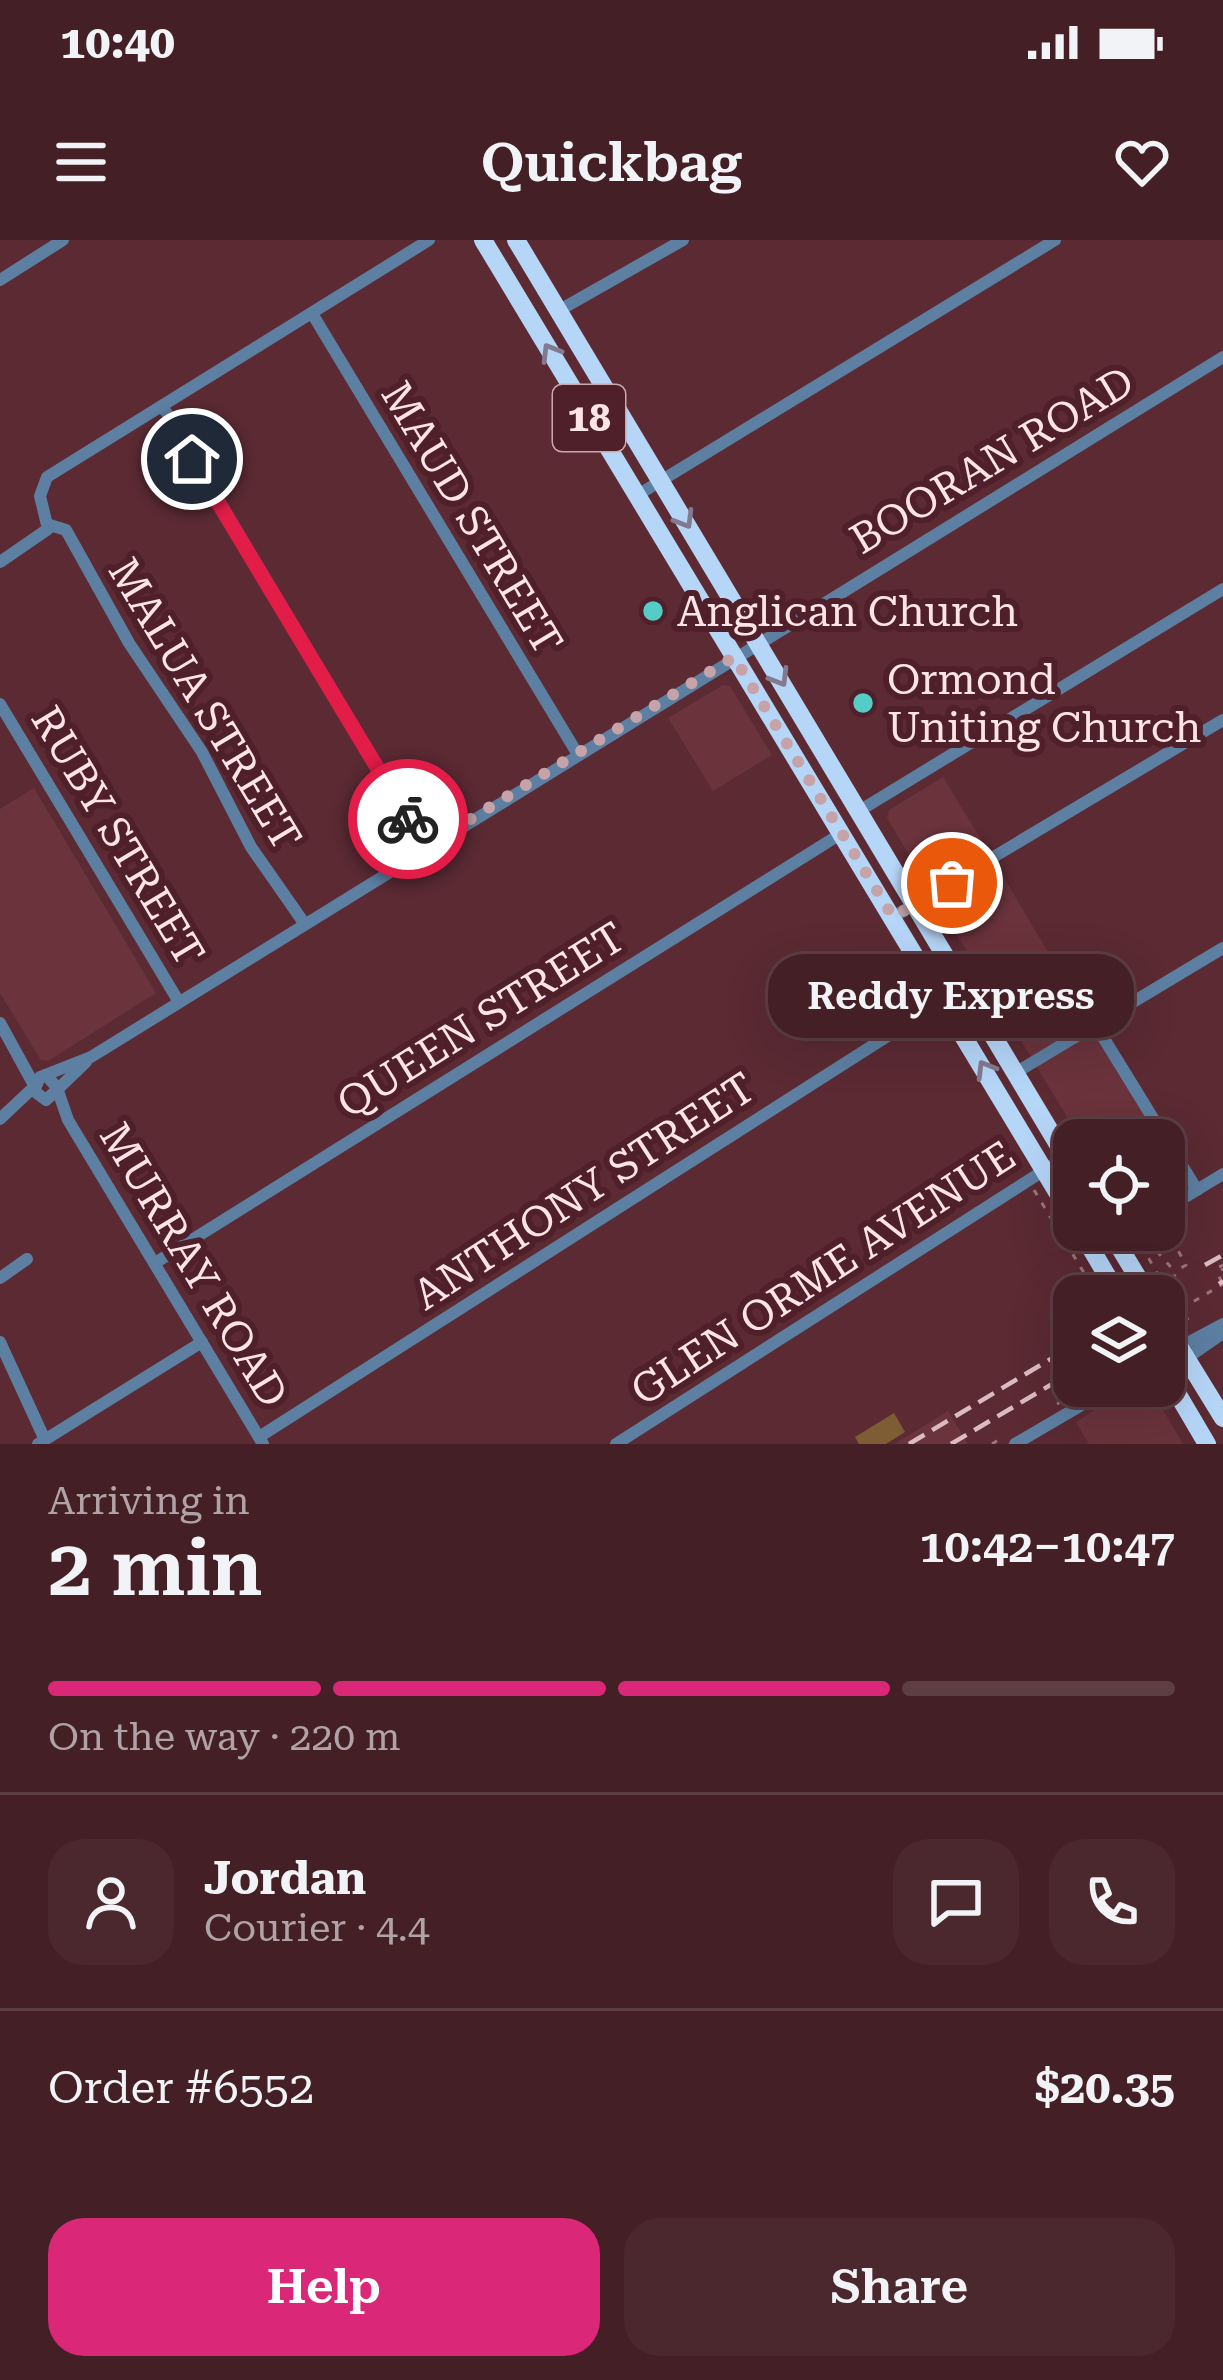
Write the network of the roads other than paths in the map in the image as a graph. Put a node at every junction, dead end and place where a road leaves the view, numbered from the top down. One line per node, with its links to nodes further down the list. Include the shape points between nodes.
1 (64, 240): 7 (street)
2 (429, 240): 9 (street)
3 (483, 240): 13 (highway, 18, one-way to 3)
4 (516, 240): 8 (highway, 18)
5 (683, 240): 8 (street)
6 (1055, 240): 12 (street)
7 (0, 280)
8 (561, 314): 12 (highway, 18)
9 (313, 315): 11 (street); 23 (street, MAUD STREET)
10 (1223, 357): 17 (street, BOORAN ROAD)
11 (164, 406): 14 (street, via 42,482); 26 (street)
12 (661, 481): 13 (street); 17 (highway, 18, one-way to 17)
13 (636, 496): 18 (highway, 18)
14 (50, 525): 15 (street); 29 (street, MALUA STREET, via 66,530 251,848)
15 (0, 562)
16 (1223, 589): 24 (street)
17 (758, 641): 18 (street, BOORAN ROAD); 20 (highway, 18, one-way to 20)
18 (734, 657): 22 (highway, 18); 23 (street, BOORAN ROAD)
19 (0, 704): 32 (street, RUBY STREET)
20 (802, 714): 22 (highway); 24 (highway, 18)
21 (1223, 720): 27 (street)
22 (778, 729): 25 (highway, 18)
23 (577, 753): 26 (street, BOORAN ROAD)
24 (859, 811): 27 (highway, 18)
25 (842, 833): 28 (highway, 18); 46 (street, QUEEN STREET)
26 (425, 847): 29 (street, BOORAN ROAD)
27 (914, 905): 28 (street); 35 (highway, 18)
28 (893, 917): 31 (highway, 18)
29 (304, 923): 32 (street, BOORAN ROAD)
30 (1223, 948): 34 (street)
31 (944, 1000): 41 (highway, 18, one-way to 31); 56 (street, ANTHONY STREET)
32 (179, 1002): 36 (street, BOORAN ROAD)
33 (0, 1023): 36 (street, MURRAY ROAD)
34 (1095, 1024): 35 (street); 42 (street)
35 (1015, 1072): 38 (highway, 18)
36 (45, 1088): 37 (street, BOORAN ROAD); 46 (street, MURRAY ROAD)
37 (0, 1119)
38 (1053, 1136)
39 (1053, 1170): 41 (street, GLEN ORME AVENUE)
40 (1223, 1174): 42 (street)
41 (1036, 1175): 43 (highway, 18); 58 (street, GLEN ORME AVENUE)
42 (1196, 1190): 44 (street)
43 (1053, 1195)
44 (1185, 1197)
45 (27, 1259): 47 (street)
46 (154, 1263): 50 (street, MURRAY ROAD)
47 (0, 1278)
48 (1223, 1328): 51 (street)
49 (0, 1342): 57 (street)
50 (202, 1342): 56 (street, MURRAY ROAD); 57 (street)
51 (1185, 1352)
52 (1185, 1355): 55 (highway)
53 (1185, 1405): 60 (highway)
54 (1078, 1407): 59 (street)
55 (1223, 1418)
56 (261, 1440)
57 (41, 1442)
58 (616, 1444)
59 (1015, 1444)
60 (1207, 1444)

